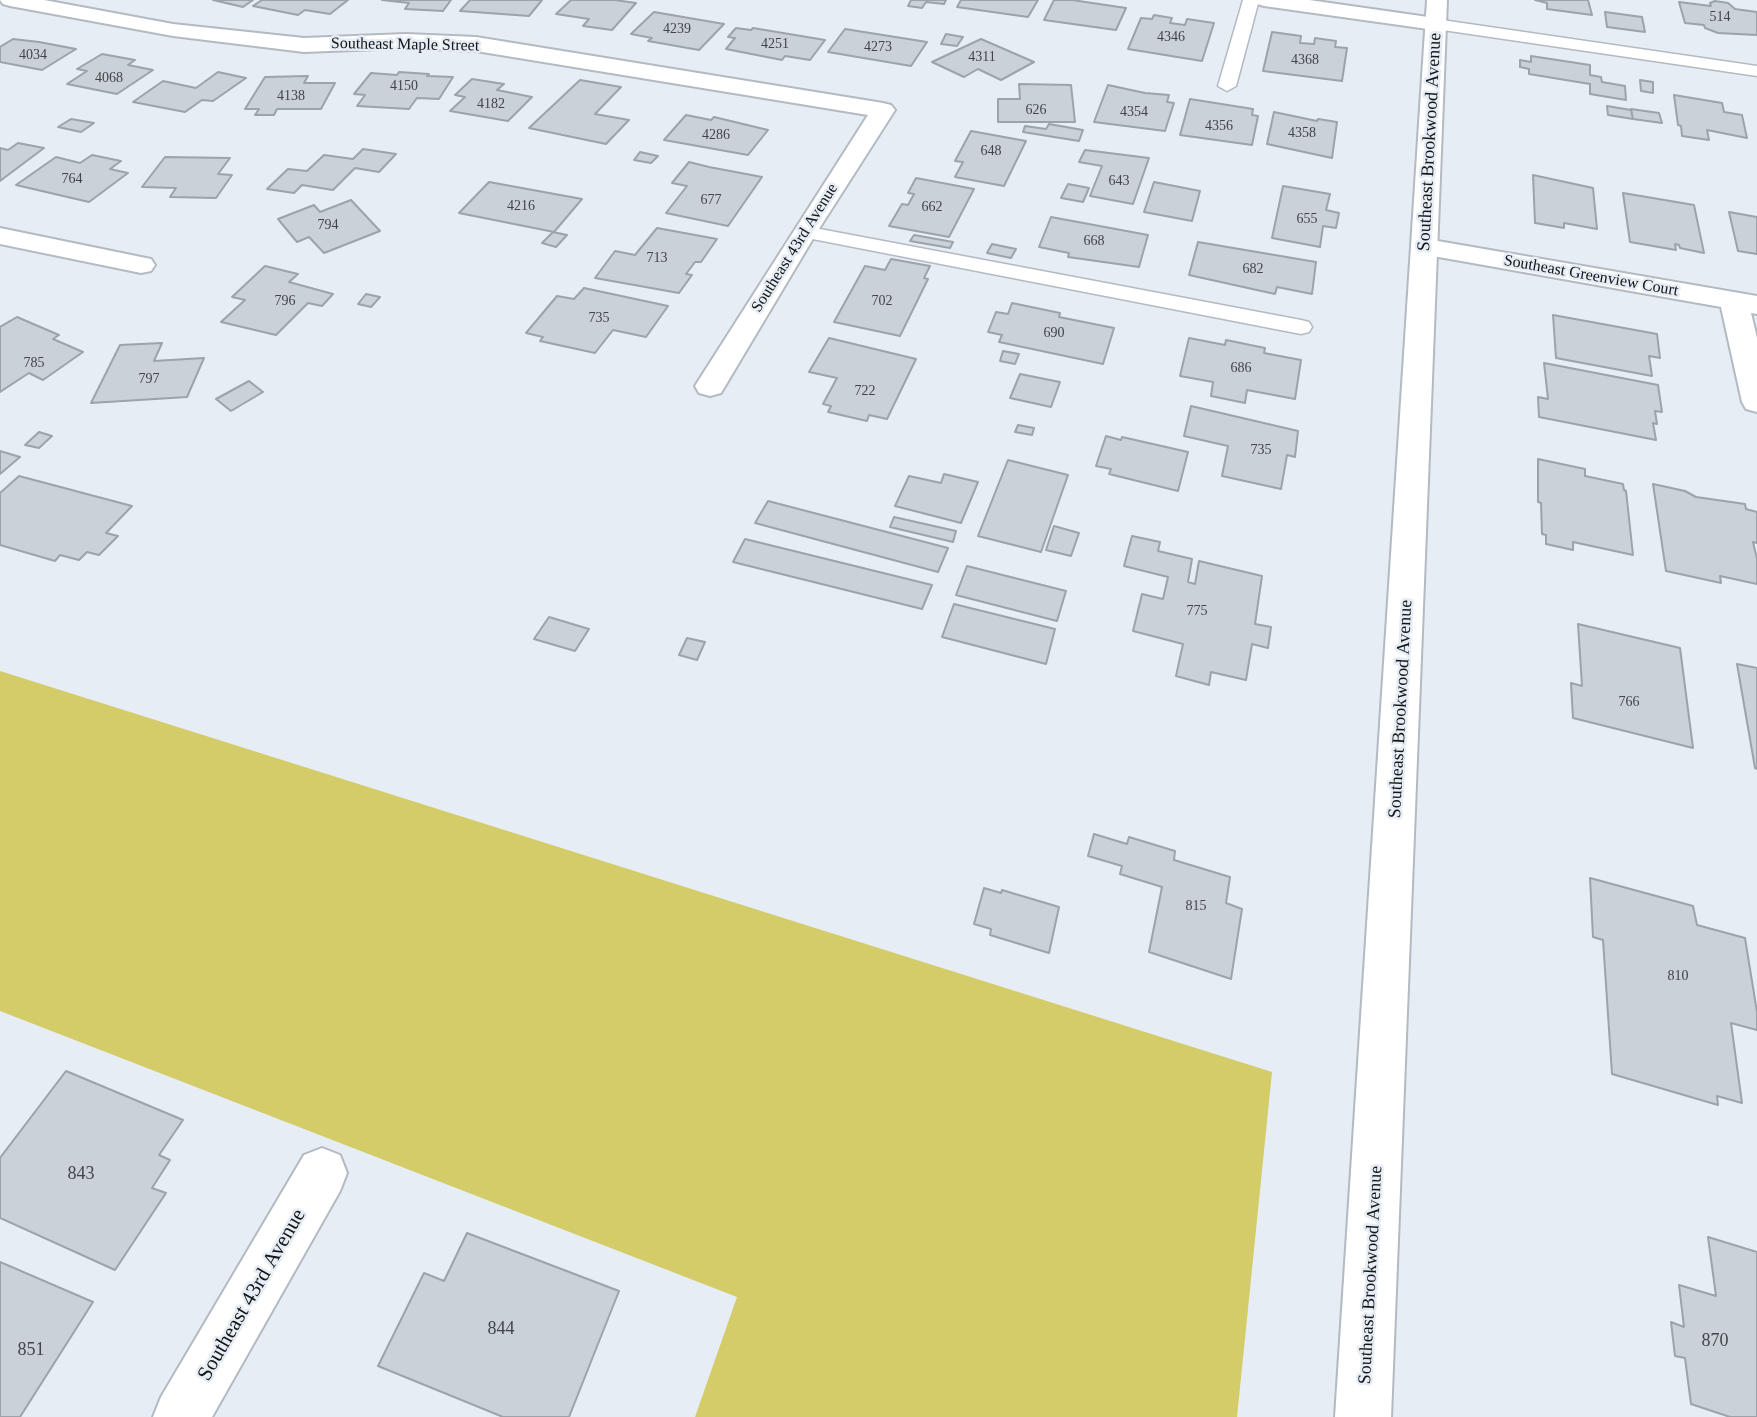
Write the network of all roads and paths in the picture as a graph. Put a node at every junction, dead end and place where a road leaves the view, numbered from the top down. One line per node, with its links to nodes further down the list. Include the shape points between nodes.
1 (9, 0): 5 (street); 9 (street, Southeast Maple Street, via 173,30 303,45 476,44)
2 (1251, 0): 8 (lane)
3 (1264, 0): 6 (street)
4 (1437, 0): 6 (street, Southeast Brookwood Avenue)
5 (0, 5)
6 (1436, 24): 7 (lane); 12 (street, Southeast Brookwood Avenue)
7 (1757, 71)
8 (1227, 86)
9 (883, 110): 10 (street, Southeast 43rd Avenue)
10 (804, 232): 15 (lane); 16 (street, Southeast 43rd Avenue)
11 (0, 236): 13 (street)
12 (1426, 247): 14 (street, Southeast Greenview Court); 20 (street, Southeast Brookwood Avenue)
13 (141, 265)
14 (1745, 303): 17 (street)
15 (1301, 327)
16 (710, 386)
17 (1757, 402)
18 (322, 1173): 19 (street, Southeast 43rd Avenue)
19 (181, 1417)
20 (1363, 1417)

